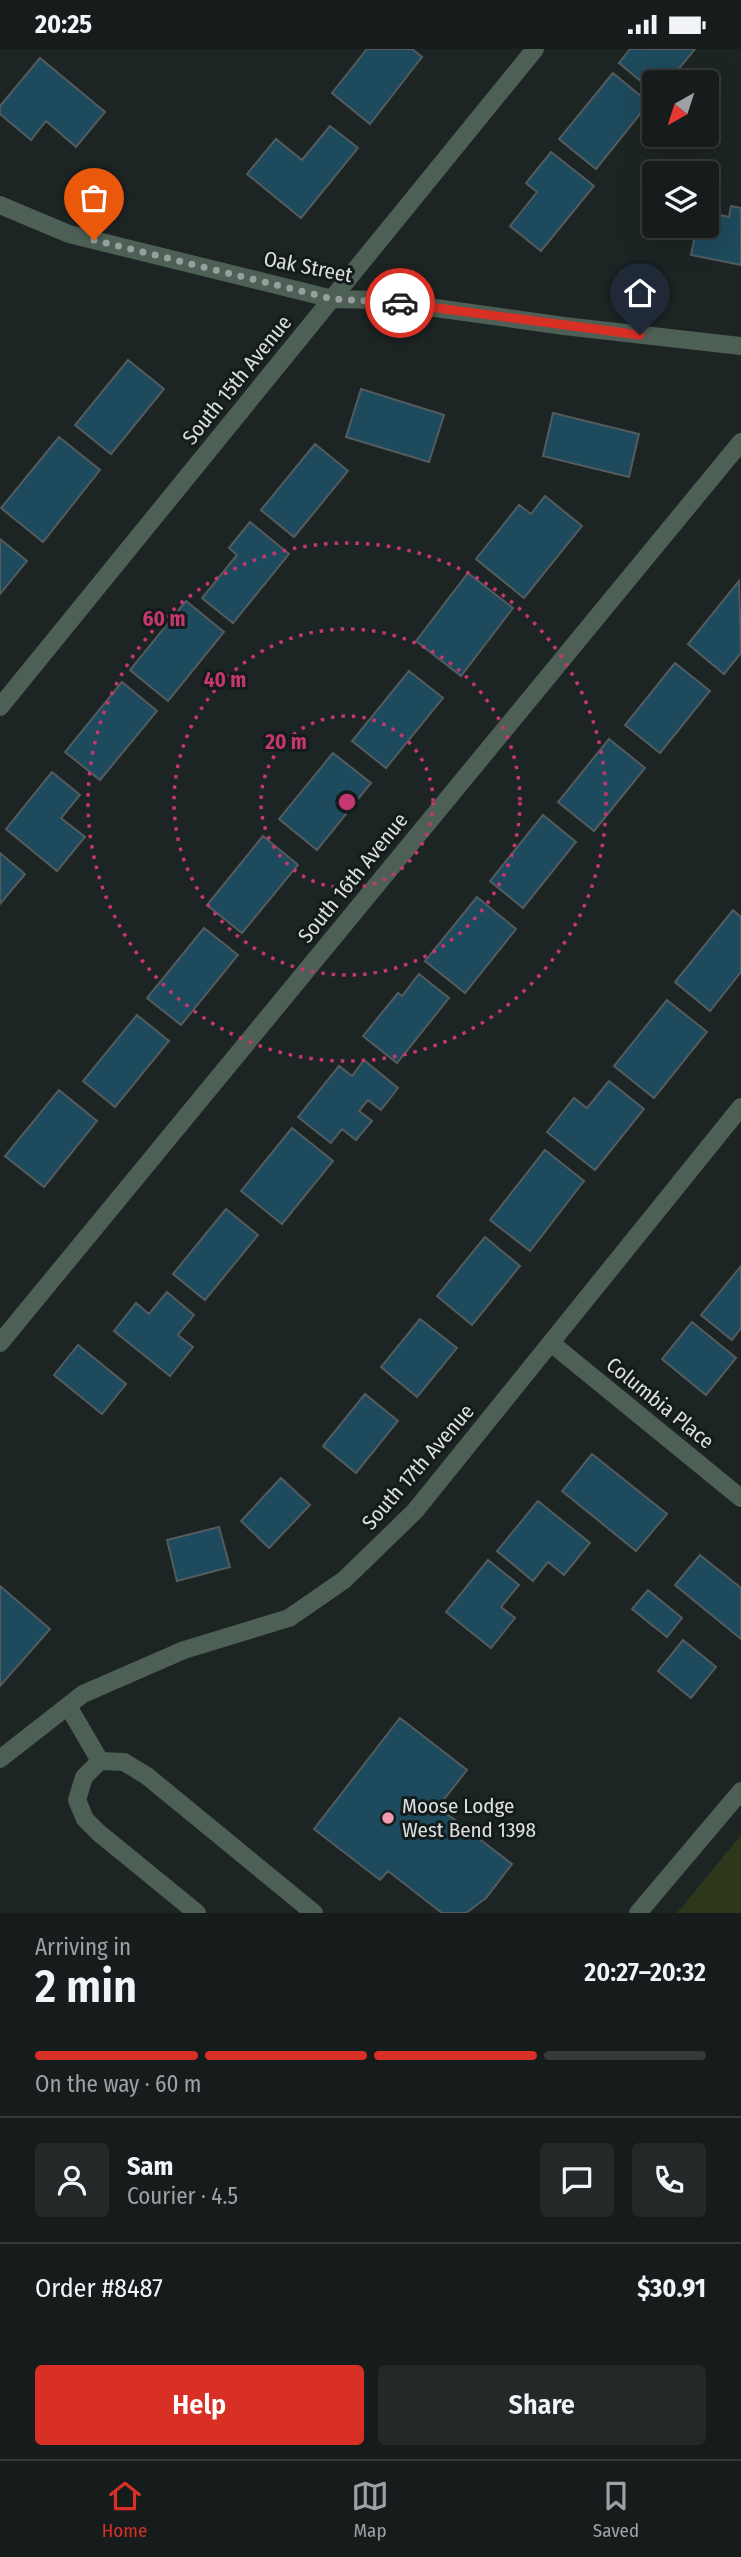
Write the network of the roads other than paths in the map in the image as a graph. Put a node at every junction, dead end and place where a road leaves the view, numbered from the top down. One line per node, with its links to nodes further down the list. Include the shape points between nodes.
1 (535, 49): 3 (street, South 15th Avenue)
2 (0, 205): 3 (street, Oak Street, via 69,234)
3 (333, 299): 4 (street, Oak Street, via 378,300); 6 (street, South 15th Avenue)
4 (741, 346)
5 (741, 442): 8 (street, South 16th Avenue)
6 (0, 707)
7 (741, 1107): 9 (street, South 17th Avenue)
8 (0, 1343)
9 (551, 1343): 10 (street, Columbia Place); 11 (street, South 17th Avenue, via 415,1511 344,1580 289,1618 184,1650 83,1694)
10 (741, 1499)
11 (68, 1706): 12 (street, South 17th Avenue); 13 (street)
12 (0, 1759)
13 (100, 1761): 15 (street, via 84,1777 77,1800 85,1819); 16 (street, via 124,1762 147,1776)
14 (741, 1791): 17 (street)
15 (197, 1913)
16 (314, 1913)
17 (638, 1913)

